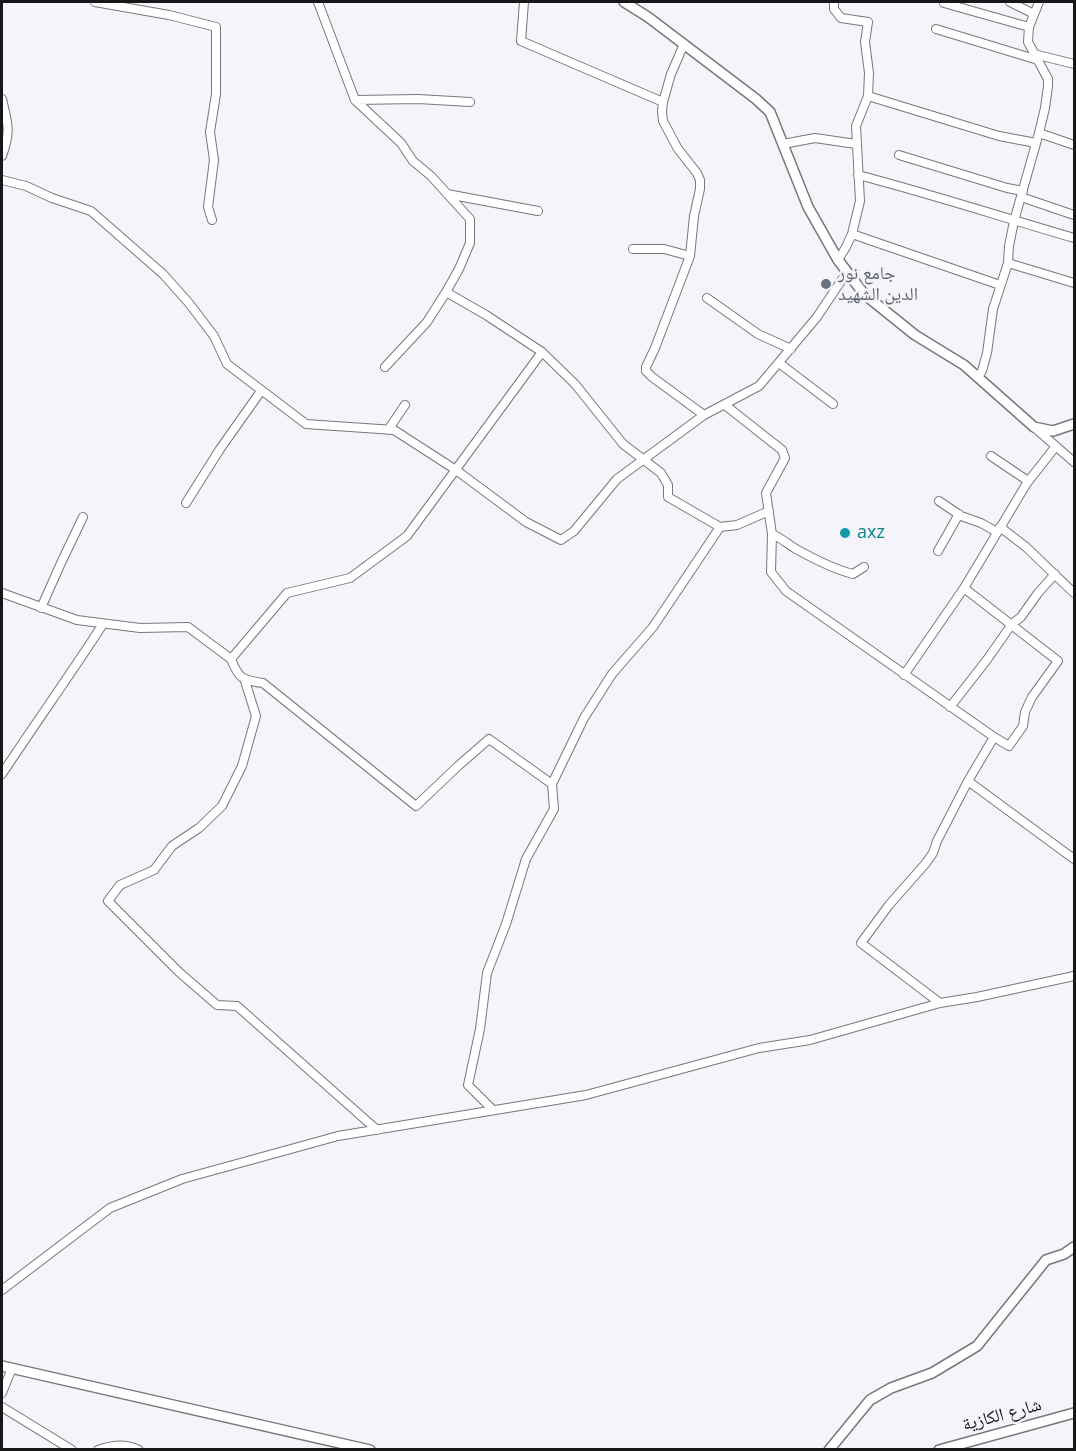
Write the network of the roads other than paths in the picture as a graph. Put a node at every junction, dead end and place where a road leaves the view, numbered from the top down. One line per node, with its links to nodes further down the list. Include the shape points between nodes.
1 (95, 2): 33 (street, via 216,27 216,94 210,132 214,160 208,207)
2 (318, 2): 17 (street)
3 (524, 2): 19 (street, via 521,42)
4 (624, 2): 12 (street)
5 (834, 2): 15 (street, via 841,18 868,22)
6 (1010, 2): 9 (street)
7 (1039, 2): 9 (street)
8 (944, 3): 10 (street)
9 (1034, 14): 10 (street)
10 (1029, 27): 13 (street, via 1028,42)
11 (936, 29): 13 (street)
12 (684, 44): 19 (street); 22 (street, via 770,112)
13 (1036, 57): 14 (street); 20 (street, via 1048,79)
14 (1074, 64)
15 (868, 96): 21 (street, via 999,136); 23 (street, via 855,126)
16 (2, 99): 26 (street, via 9,128)
17 (355, 100): 18 (street); 29 (street, via 401,142 413,161)
18 (470, 102)
19 (663, 102): 38 (street, via 663,121 700,180)
20 (1039, 133): 21 (street); 24 (street)
21 (1036, 143): 30 (street)
22 (783, 144): 23 (street, via 815,138); 39 (street, via 808,207)
23 (856, 144): 27 (street)
24 (1074, 145)
25 (899, 155): 30 (street)
26 (2, 156)
27 (858, 175): 34 (street); 35 (street, via 860,201)
28 (2, 180): 51 (street, via 91,211 163,274 214,336 227,364)
29 (447, 194): 31 (street); 44 (street, via 470,219 470,243)
30 (1022, 194): 32 (street); 34 (street)
31 (538, 211)
32 (1074, 215)
33 (212, 220)
34 (1014, 221): 36 (street); 40 (street)
35 (852, 234): 39 (street); 43 (street)
36 (1074, 238)
37 (633, 249): 38 (street, via 663,249)
38 (690, 256): 55 (street, via 646,371)
39 (838, 260): 41 (street)
40 (1008, 263): 42 (street); 43 (street)
41 (847, 272): 46 (street); 50 (street, via 881,308)
42 (1074, 283)
43 (1000, 285): 50 (street, via 987,353)
44 (446, 292): 47 (street); 49 (street, via 427,322)
45 (707, 298): 46 (street, via 758,334)
46 (791, 349): 48 (street)
47 (542, 352): 61 (street, via 575,384 623,444); 63 (street)
48 (779, 363): 52 (street); 54 (street, via 759,386)
49 (384, 367)
50 (978, 377): 57 (street)
51 (261, 391): 58 (street, via 306,423); 66 (street)
52 (833, 404)
53 (405, 405): 58 (street)
54 (725, 405): 55 (street); 67 (street, via 782,450 785,458 766,493)
55 (704, 415): 61 (street)
56 (1074, 424): 57 (street, via 1053,430)
57 (1034, 427): 59 (street)
58 (388, 430): 63 (street, via 394,430)
59 (1056, 446): 62 (street); 64 (street)
60 (991, 456): 64 (street)
61 (644, 460): 63 (street, via 617,479 574,531 561,540 525,522); 70 (street, via 661,473 668,485 668,497)
62 (1074, 462)
63 (456, 470): 82 (street, via 407,536 350,578 287,593)
64 (1028, 481): 71 (street)
65 (939, 501): 68 (street)
66 (186, 503)
67 (769, 511): 70 (street, via 737,525); 72 (street)
68 (959, 514): 71 (street); 73 (street)
69 (83, 517): 79 (street)
70 (720, 527): 89 (street, via 652,627 612,674 584,718)
71 (998, 530): 75 (street, via 1026,547); 76 (street)
72 (772, 534): 74 (street, via 841,571 853,574); 83 (street, via 771,572 786,591)
73 (938, 551)
74 (864, 567)
75 (1055, 574): 78 (street); 81 (street)
76 (964, 588): 81 (street); 83 (street)
77 (2, 593): 79 (street)
78 (1074, 593)
79 (42, 608): 80 (street)
80 (103, 624): 82 (street, via 188,627); 87 (street)
81 (1012, 624): 85 (street); 86 (street, via 1058,661 1032,697 1023,726 1009,746)
82 (231, 659): 84 (street)
83 (904, 675): 85 (street)
84 (245, 681): 89 (street, via 262,683 416,806 489,739); 94 (street, via 256,716 242,766 222,807 172,846 154,870 120,885 108,901 217,1005 237,1006)
85 (950, 707): 86 (street)
86 (994, 737): 88 (street)
87 (2, 774)
88 (968, 781): 90 (street); 92 (street, via 929,858 861,943)
89 (552, 784): 93 (street, via 554,809 526,859 487,973 468,1085)
90 (1074, 859)
91 (1074, 976): 92 (street)
92 (940, 1003): 93 (street, via 810,1040 759,1048 586,1095)
93 (493, 1110): 94 (street)
94 (377, 1130): 96 (street, via 338,1136 182,1179 110,1208)
95 (1074, 1247): 106 (street, via 1046,1260 976,1347 932,1373 870,1400)
96 (2, 1290)
97 (2, 1366): 98 (street)
98 (12, 1368): 99 (street); 105 (street)
99 (2, 1393)
100 (2, 1407): 102 (street)
101 (1074, 1413): 107 (street, شارع الكازية)
102 (72, 1449)
103 (98, 1449): 104 (street, via 113,1445)
104 (139, 1449)
105 (370, 1449)
106 (828, 1449)
107 (939, 1449)

